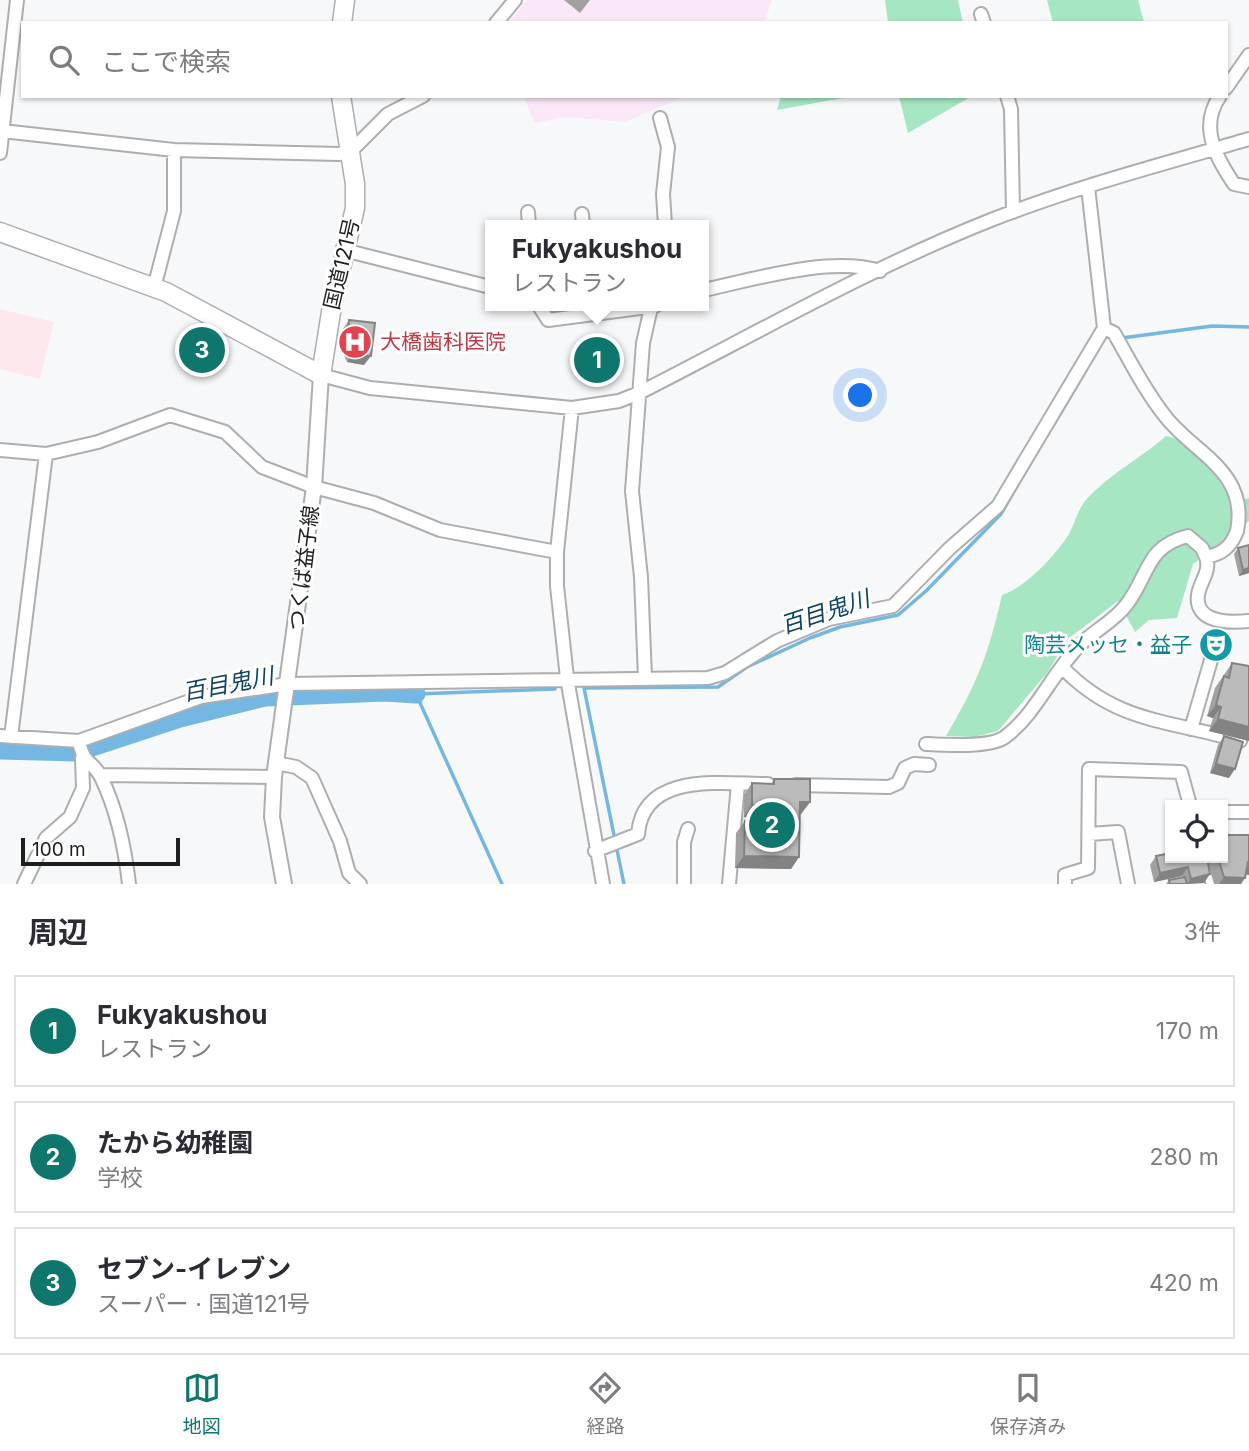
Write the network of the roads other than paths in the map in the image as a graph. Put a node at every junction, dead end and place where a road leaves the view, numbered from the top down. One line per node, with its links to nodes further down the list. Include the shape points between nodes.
1 (17, 0): 13 (street)
2 (345, 0): 4 (highway)
3 (515, 0): 5 (street)
4 (342, 21)
5 (498, 21)
6 (1249, 55): 7 (street)
7 (1228, 85)
8 (341, 98): 20 (highway, 国道121号)
9 (419, 98): 20 (street, via 387,114)
10 (1008, 98): 24 (street)
11 (1206, 98): 14 (street)
12 (1219, 98): 14 (street)
13 (2, 111): 16 (street)
14 (1209, 113): 18 (street)
15 (660, 118): 25 (street, via 668,147)
16 (2, 131): 19 (street); 21 (street)
17 (1249, 139): 18 (street)
18 (1215, 149): 22 (street); 23 (street, via 1234,184)
19 (174, 150): 20 (street); 30 (street, via 174,211)
20 (350, 152): 27 (highway, 国道121号, via 355,208)
21 (0, 153)
22 (1088, 187): 24 (street); 35 (street)
23 (1249, 187)
24 (1013, 212): 28 (street)
25 (665, 220)
26 (0, 232): 30 (highway)
27 (344, 250): 29 (street); 36 (highway, 国道121号)
28 (880, 271): 31 (street, via 857,264); 37 (street)
29 (485, 286)
30 (154, 288): 36 (highway, via 200,308)
31 (709, 289)
32 (542, 311): 33 (street, via 548,320)
33 (592, 311)
34 (652, 311): 37 (street)
35 (1104, 328): 43 (street, via 1114,333 1166,418 1212,456 1241,500 1241,517 1228,548); 48 (street, via 998,506 892,606 829,619 708,678)
36 (321, 375): 38 (street, via 370,388); 41 (main road, つくば益子線)
37 (639, 393): 38 (street); 48 (street, via 632,491)
38 (572, 408): 42 (street)
39 (0, 450): 40 (street)
40 (46, 454): 41 (street, via 98,442 170,415 225,432 262,467); 51 (street)
41 (314, 487): 42 (street, via 374,503 440,530); 49 (main road, つくば益子線)
42 (557, 552): 47 (street, via 559,623)
43 (1206, 557): 44 (street, via 1209,564 1198,597 1200,608 1221,622); 46 (street, via 1188,536 1158,549 1129,603 1077,647)
44 (1249, 621)
45 (1211, 660): 50 (street)
46 (1062, 667): 50 (street, via 1115,708); 54 (street, via 1003,738 974,744)
47 (568, 678): 48 (street); 49 (street); 65 (street)
48 (645, 678)
49 (287, 692): 52 (street, via 201,697); 57 (main road, つくば益子線)
50 (1191, 729): 53 (street)
51 (6, 736): 52 (street)
52 (79, 741): 55 (street)
53 (1240, 741)
54 (926, 744)
55 (82, 758): 58 (street); 67 (street, via 83,788 70,817 46,838)
56 (929, 765): 59 (street, via 905,768 898,783 889,787)
57 (275, 770): 58 (street); 69 (main road, つくば益子線, via 272,817); 70 (street, via 296,767 312,779 349,873)
58 (100, 775): 68 (street, via 124,845)
59 (738, 784): 65 (street, via 693,784 661,793 639,820 638,834); 73 (street)
60 (1189, 800): 64 (street, via 1181,772 1089,769)
61 (1228, 812): 62 (street)
62 (1249, 812)
63 (688, 829): 72 (street)
64 (1089, 834): 74 (street, via 1088,869 1065,875); 75 (street, via 1118,831)
65 (596, 851): 71 (street)
66 (1207, 863): 76 (street)
67 (24, 884)
68 (129, 884)
69 (284, 884)
70 (360, 884)
71 (603, 884)
72 (684, 884)
73 (729, 884)
74 (1065, 884)
75 (1129, 884)
76 (1213, 884)

